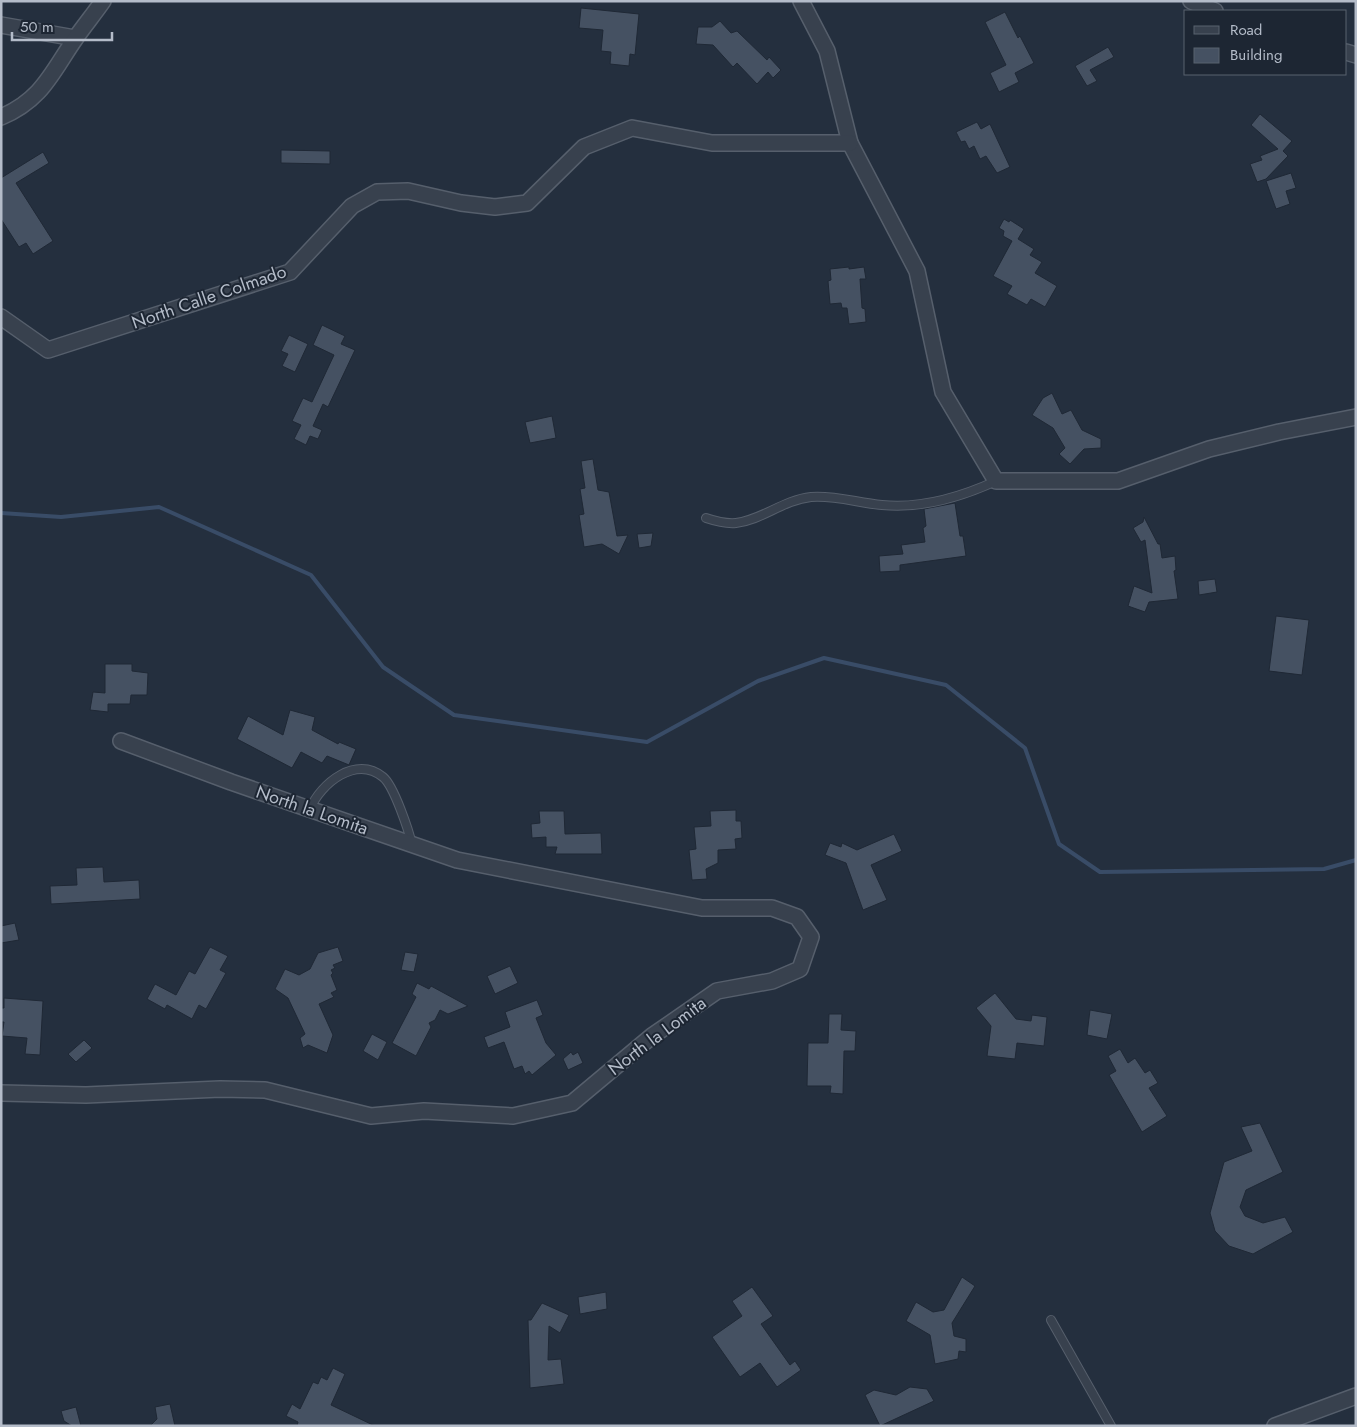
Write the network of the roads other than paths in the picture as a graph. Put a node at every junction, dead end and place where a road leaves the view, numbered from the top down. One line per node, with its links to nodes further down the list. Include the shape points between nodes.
1 (103, 1): 6 (street)
2 (801, 1): 8 (street, via 827,51)
3 (1191, 1): 4 (street)
4 (1212, 10)
5 (1, 25): 6 (street)
6 (75, 38): 7 (street, via 47,84 26,103)
7 (1, 117)
8 (850, 143): 9 (street, North Calle Colmado, via 712,143 632,128 584,146 528,202 495,207 408,191 377,192 352,206 290,272 48,350); 11 (street, via 917,271 943,392)
9 (1, 317)
10 (1356, 416): 11 (street, via 1209,449 1118,481)
11 (996, 481): 12 (lane, via 972,492 924,504 883,506 812,497 791,501 735,523)
12 (706, 518)
13 (121, 741): 14 (street, North la Lomita)
14 (310, 810): 15 (street, North la Lomita); 15 (lane, via 314,798 342,774 358,769 371,770 385,778 407,823)
15 (412, 845): 16 (street, North la Lomita, via 457,860 702,908 772,908 798,917 812,937 800,969 772,981 717,991 652,1036 572,1103 513,1116 424,1111 371,1116 266,1090 86,1095)
16 (1, 1093)
17 (1051, 1320): 19 (lane)
18 (1356, 1396): 20 (street)
19 (1111, 1426)
20 (1275, 1426)

